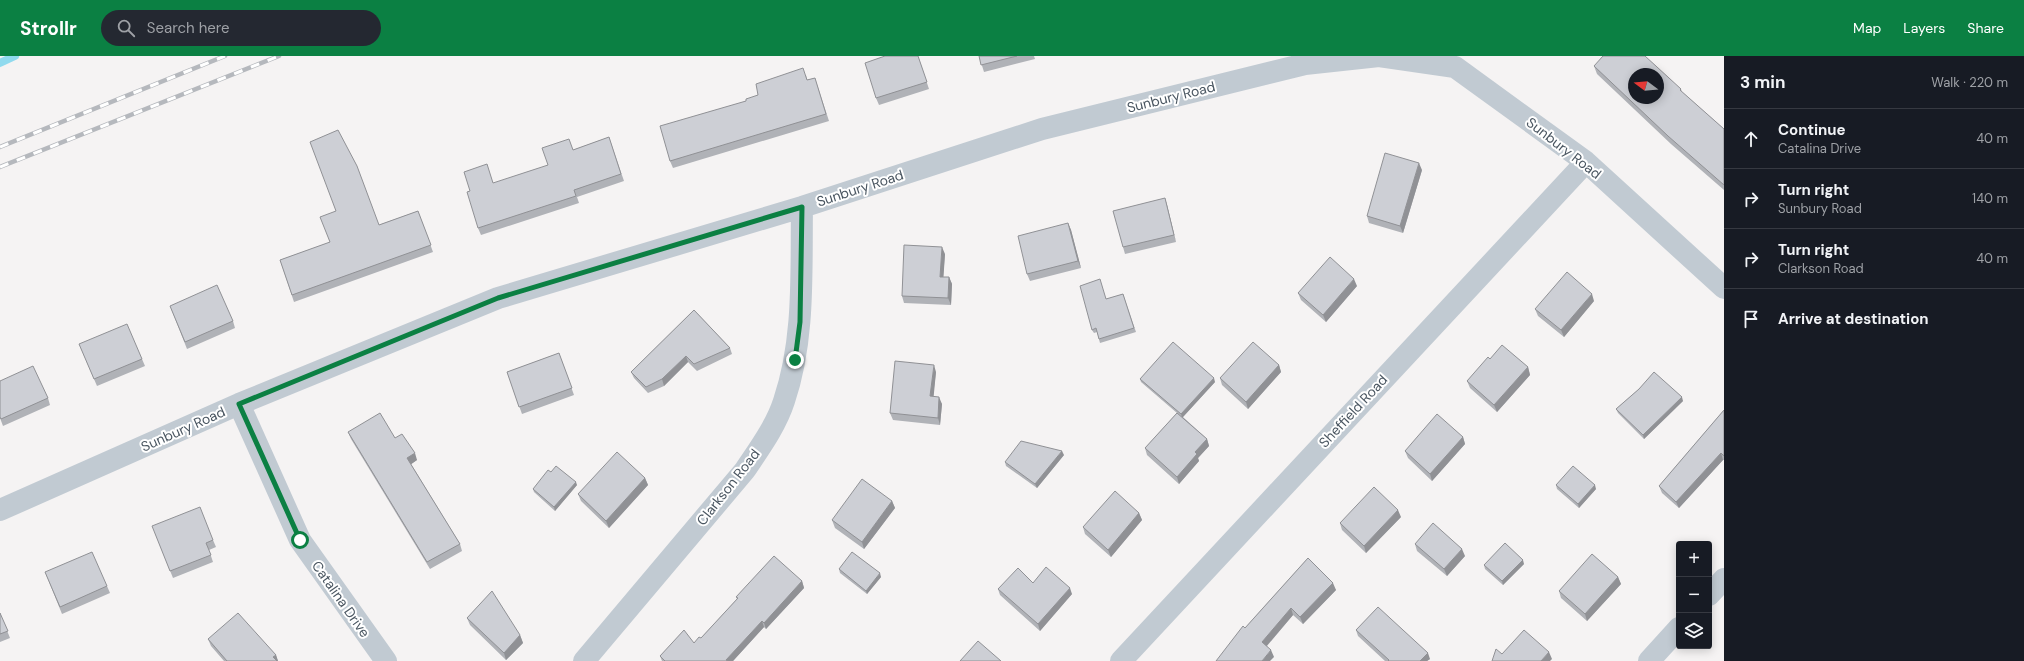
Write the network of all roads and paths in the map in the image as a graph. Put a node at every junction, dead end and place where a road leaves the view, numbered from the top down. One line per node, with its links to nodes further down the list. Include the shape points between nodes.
1 (1379, 56): 2 (street, Sunbury Road, via 1455,67); 3 (street, Sunbury Road, via 1305,64 1042,129)
2 (1586, 162): 4 (street, Sunbury Road); 12 (street, Sheffield Road)
3 (802, 207): 5 (street, Sunbury Road, via 498,298); 11 (street, Clarkson Road, via 800,322 795,360 784,402 745,470)
4 (1724, 288)
5 (239, 404): 6 (street, Sunbury Road); 10 (street, Catalina Drive, via 300,540)
6 (0, 510)
7 (1724, 579): 8 (street)
8 (1712, 592)
9 (1676, 631): 13 (street)
10 (386, 661)
11 (584, 661)
12 (1121, 661)
13 (1649, 661)

